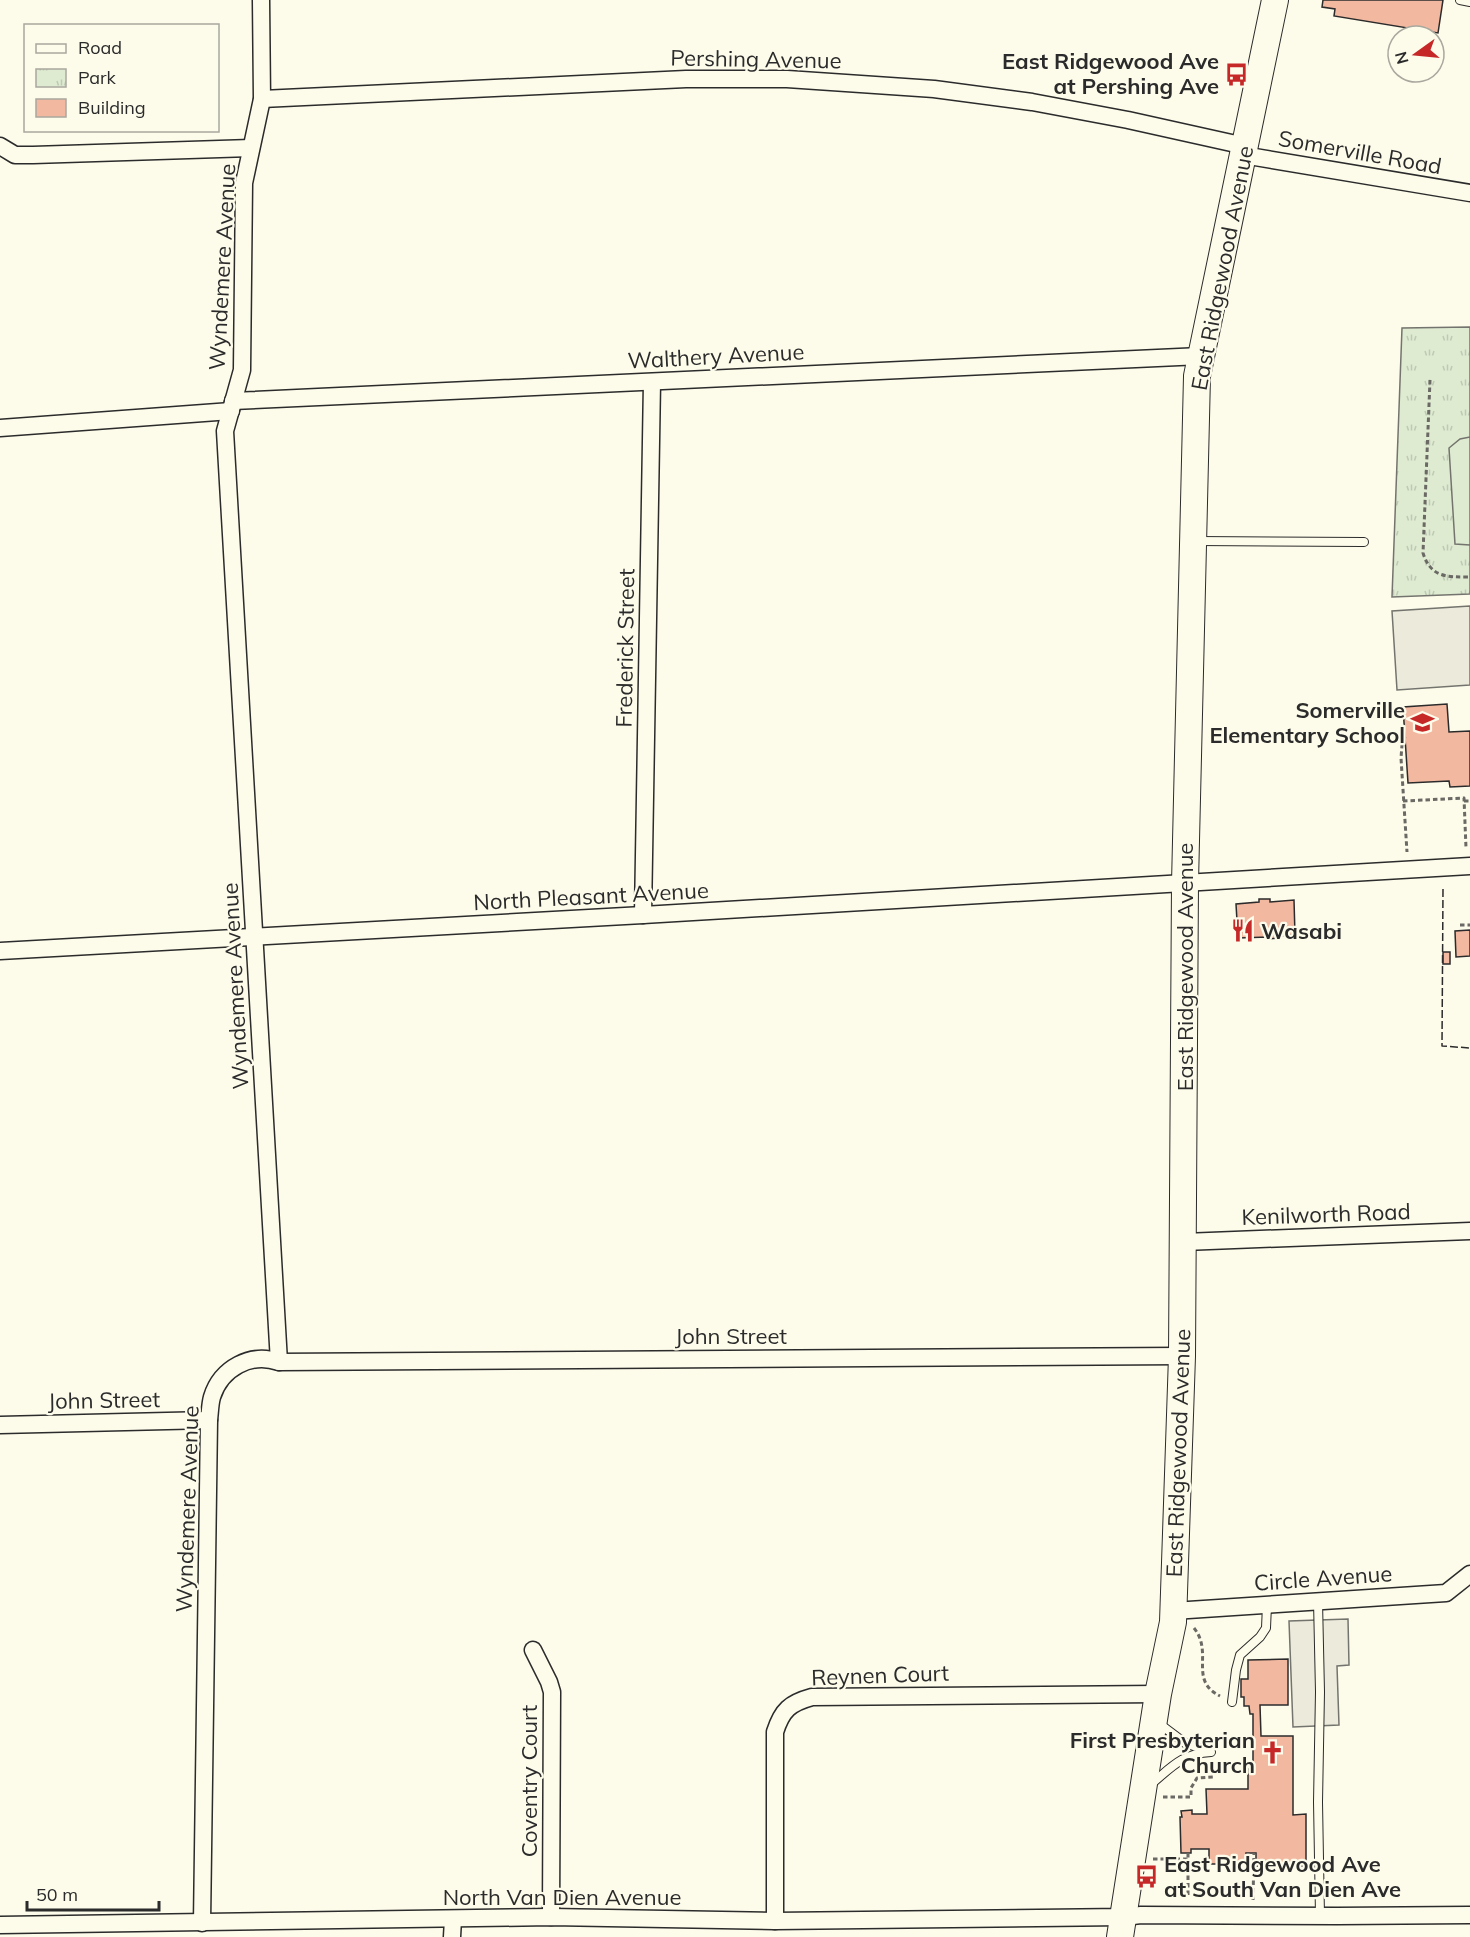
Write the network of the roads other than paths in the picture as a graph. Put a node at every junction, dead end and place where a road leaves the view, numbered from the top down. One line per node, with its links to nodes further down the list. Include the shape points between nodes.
1 (261, 0): 5 (street, Wyndemere Avenue)
2 (1275, 0): 8 (main road, East Ridgewood Avenue)
3 (1460, 0): 4 (lane)
4 (1470, 2)
5 (262, 99): 7 (street, Wyndemere Avenue); 8 (street, Pershing Avenue, via 686,79 787,79 934,89 1032,102 1128,120)
6 (0, 146): 7 (street, via 15,155)
7 (251, 148): 12 (street, Wyndemere Avenue, via 244,183 242,370)
8 (1244, 151): 9 (street, Somerville Road); 10 (main road, East Ridgewood Avenue)
9 (1470, 193)
10 (1201, 356): 11 (street, Walthery Avenue); 14 (main road, East Ridgewood Avenue, via 1197,376)
11 (652, 382): 12 (street, Walthery Avenue); 18 (street, Frederick Street)
12 (232, 406): 13 (street, Walthery Avenue); 19 (street, Wyndemere Avenue, via 225,431)
13 (0, 428)
14 (1193, 541): 15 (lane); 17 (main road, East Ridgewood Avenue)
15 (1364, 542)
16 (1470, 866): 17 (street, North Pleasant Avenue)
17 (1185, 883): 18 (street, North Pleasant Avenue); 22 (main road, East Ridgewood Avenue)
18 (643, 915): 19 (street, North Pleasant Avenue)
19 (254, 937): 20 (street, North Pleasant Avenue); 24 (street, Wyndemere Avenue)
20 (0, 951)
21 (1470, 1231): 22 (street, Kenilworth Road)
22 (1184, 1242): 23 (main road, East Ridgewood Avenue)
23 (1182, 1356): 24 (street, John Street); 30 (main road, East Ridgewood Avenue)
24 (279, 1362): 25 (street, Wyndemere Avenue, via 258,1359 229,1371 218,1382)
25 (209, 1420): 26 (street, John Street); 41 (street, Wyndemere Avenue)
26 (0, 1425)
27 (1470, 1574): 28 (street, Circle Avenue, via 1446,1593)
28 (1318, 1601): 29 (street, Circle Avenue); 37 (lane)
29 (1267, 1605): 30 (street, Circle Avenue); 33 (lane, via 1266,1628 1240,1655)
30 (1182, 1618): 32 (main road, East Ridgewood Avenue, via 1173,1622)
31 (533, 1650): 38 (street, Coventry Court, via 552,1692)
32 (1158, 1694): 34 (main road, East Ridgewood Avenue); 40 (street, Reynen Court, via 812,1697 797,1701 778,1720 775,1732)
33 (1232, 1702)
34 (1154, 1720): 35 (main road, East Ridgewood Avenue); 35 (lane, via 1185,1743 1211,1752 1184,1758)
35 (1151, 1794): 43 (main road, East Ridgewood Avenue)
36 (1470, 1915): 37 (street, North Van Dien Avenue)
37 (1320, 1916): 43 (street, North Van Dien Avenue, via 1141,1915)
38 (551, 1917): 39 (street, North Van Dien Avenue); 40 (street, North Van Dien Avenue)
39 (453, 1919): 41 (street, North Van Dien Avenue); 45 (street)
40 (775, 1921): 43 (street, North Van Dien Avenue)
41 (202, 1923): 44 (street, North Van Dien Avenue)
42 (0, 1925): 44 (street, North Van Dien Avenue)
43 (1122, 1927)
44 (126, 1930)
45 (452, 1937)

